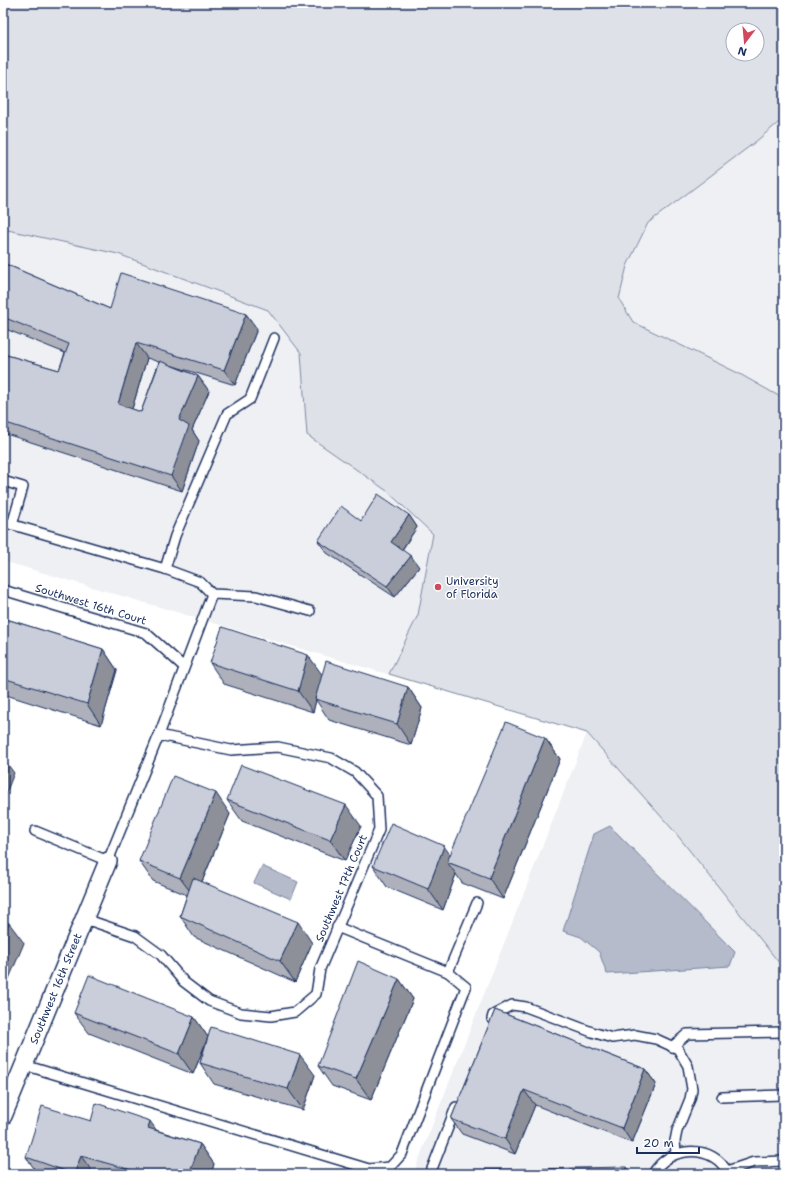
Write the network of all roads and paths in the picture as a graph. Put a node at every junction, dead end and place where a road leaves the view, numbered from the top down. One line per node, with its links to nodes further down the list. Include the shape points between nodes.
1 (274, 338): 4 (lane, via 250,399 227,414 176,536)
2 (3, 481): 3 (lane, via 22,487)
3 (7, 524): 4 (lane)
4 (165, 569): 6 (lane, via 200,582)
5 (3, 590): 8 (lane, Southwest 16th Court, via 146,633)
6 (212, 594): 7 (lane, via 256,596); 8 (lane)
7 (310, 611)
8 (184, 667): 9 (lane)
9 (160, 735): 11 (lane); 14 (lane, Southwest 17th Court, via 231,750 278,747 331,758 355,772 377,796 379,830)
10 (35, 831): 11 (lane)
11 (108, 860): 13 (street, Southwest 16th Street)
12 (477, 903): 15 (lane)
13 (85, 919): 14 (lane, Southwest 17th Court, via 135,936 161,954 184,982 209,1001 241,1013 270,1016 295,1012 316,994 320,969); 19 (street, Southwest 16th Street)
14 (337, 927): 15 (lane)
15 (448, 972): 19 (lane, via 466,987 402,1154 390,1167 369,1169)
16 (488, 1029): 18 (lane, via 493,1015 512,1004 612,1038 634,1035 656,1039)
17 (784, 1032): 18 (lane, via 687,1034)
18 (672, 1047): 24 (lane, via 678,1049 688,1066 692,1089 677,1131)
19 (24, 1065): 23 (street, Southwest 16th Street)
20 (784, 1095): 21 (lane)
21 (722, 1097)
22 (460, 1099): 27 (lane)
23 (3, 1116)
24 (676, 1154): 26 (lane, via 690,1151 704,1153 717,1160); 28 (lane, via 665,1160)
25 (784, 1161): 26 (lane, via 754,1162)
26 (727, 1172)
27 (430, 1174)
28 (653, 1174)

